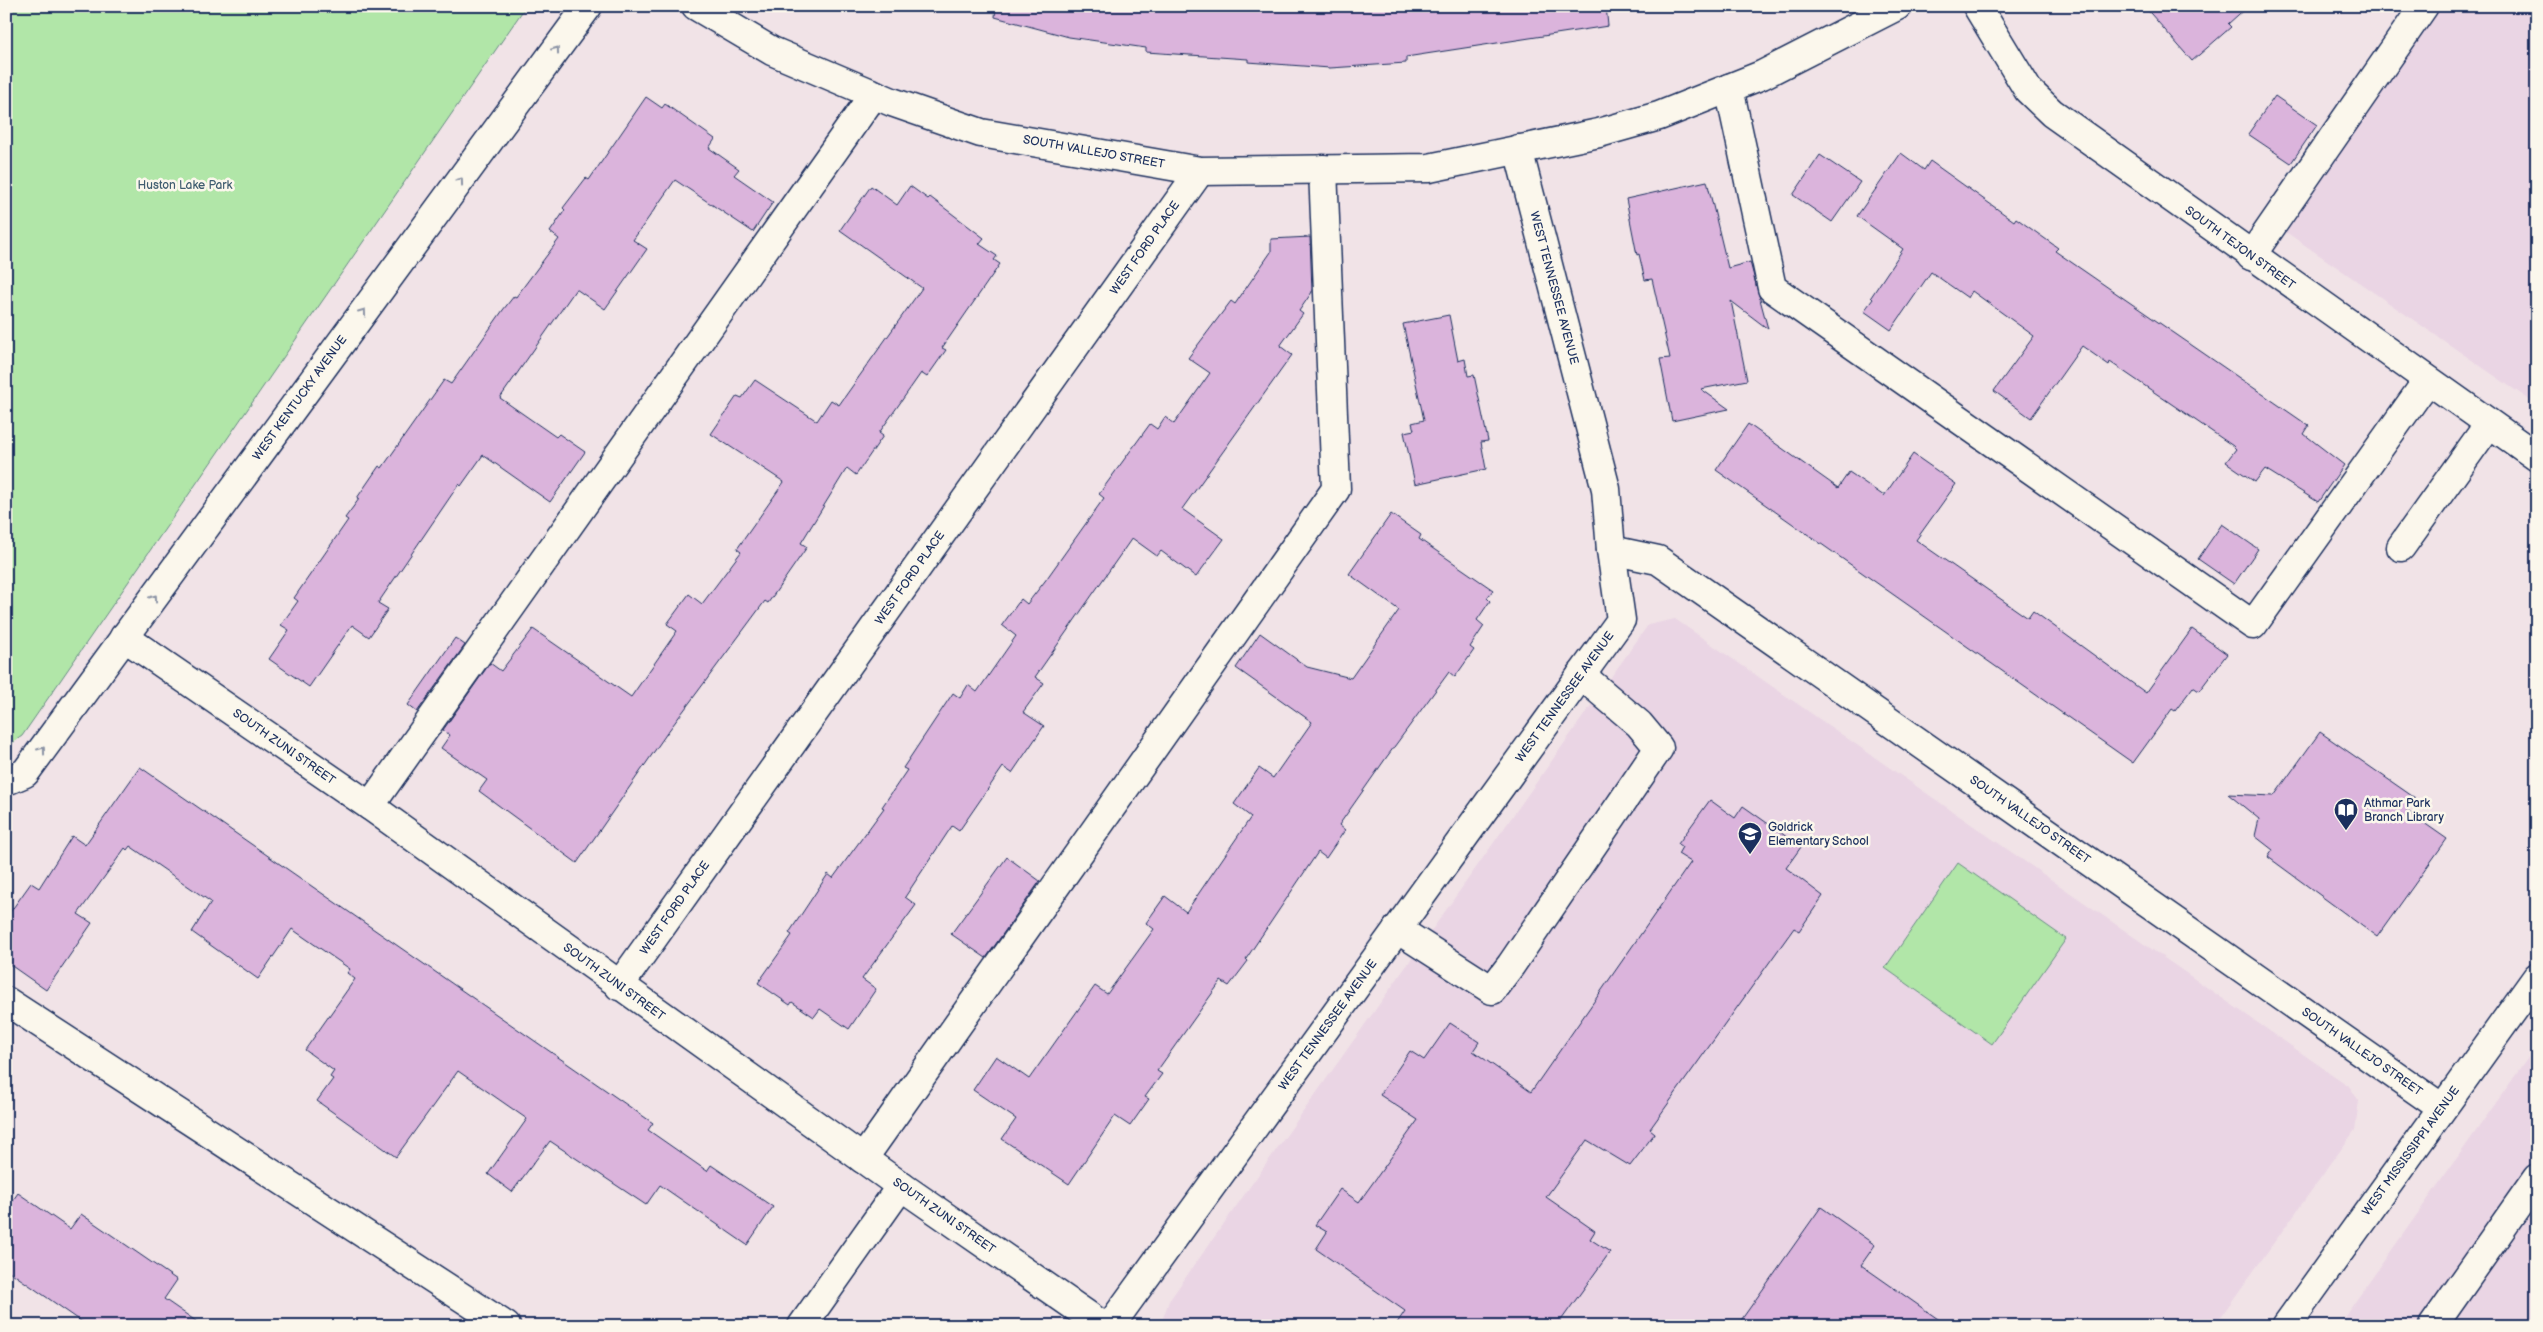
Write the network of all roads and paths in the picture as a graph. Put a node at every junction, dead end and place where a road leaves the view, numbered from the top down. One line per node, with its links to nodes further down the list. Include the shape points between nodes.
1 (588, 6): 17 (street, WEST KENTUCKY AVENUE, one-way to 1)
2 (696, 6): 7 (street, SOUTH VALLEJO STREET, via 772,51)
3 (1897, 6): 6 (street, via 1762,75)
4 (1977, 6): 11 (street, SOUTH TEJON STREET, via 2028,90 2052,113)
5 (2424, 6): 11 (street)
6 (1729, 88): 8 (street, via 1659,116 1607,131); 12 (street, via 1772,288 2253,625)
7 (874, 94): 10 (street, SOUTH VALLEJO STREET, via 981,133); 20 (street)
8 (1518, 149): 9 (street, SOUTH VALLEJO STREET, via 1429,168); 16 (street, WEST TENNESSEE AVENUE, via 1606,489)
9 (1323, 169): 10 (street, SOUTH VALLEJO STREET); 26 (street, via 1336,489)
10 (1200, 171): 23 (street, WEST FORD PLACE)
11 (2251, 256): 12 (street, SOUTH TEJON STREET)
12 (2427, 381): 13 (street, SOUTH TEJON STREET)
13 (2489, 424): 14 (street, SOUTH TEJON STREET); 15 (street)
14 (2537, 457)
15 (2401, 547)
16 (1611, 550): 18 (street, WEST TENNESSEE AVENUE, via 1621,620); 25 (street, SOUTH VALLEJO STREET, via 1658,560)
17 (124, 637): 19 (street, WEST KENTUCKY AVENUE, one-way to 17, via 25,773); 20 (street, SOUTH ZUNI STREET)
18 (1581, 675): 21 (street, WEST TENNESSEE AVENUE); 21 (street, via 1639,724 1659,748 1511,965 1492,990)
19 (6, 781)
20 (370, 806): 23 (street, SOUTH ZUNI STREET)
21 (1397, 929): 32 (street, WEST TENNESSEE AVENUE)
22 (2537, 977): 25 (street, WEST MISSISSIPPI AVENUE)
23 (619, 986): 26 (street, SOUTH ZUNI STREET)
24 (6, 1001): 29 (street)
25 (2442, 1108): 33 (street, WEST MISSISSIPPI AVENUE)
26 (863, 1159): 28 (street, SOUTH ZUNI STREET)
27 (2537, 1178): 34 (street)
28 (901, 1186): 30 (street); 31 (street, SOUTH ZUNI STREET)
29 (506, 1326)
30 (802, 1326)
31 (1103, 1326)
32 (1110, 1326)
33 (2286, 1326)
34 (2433, 1326)

